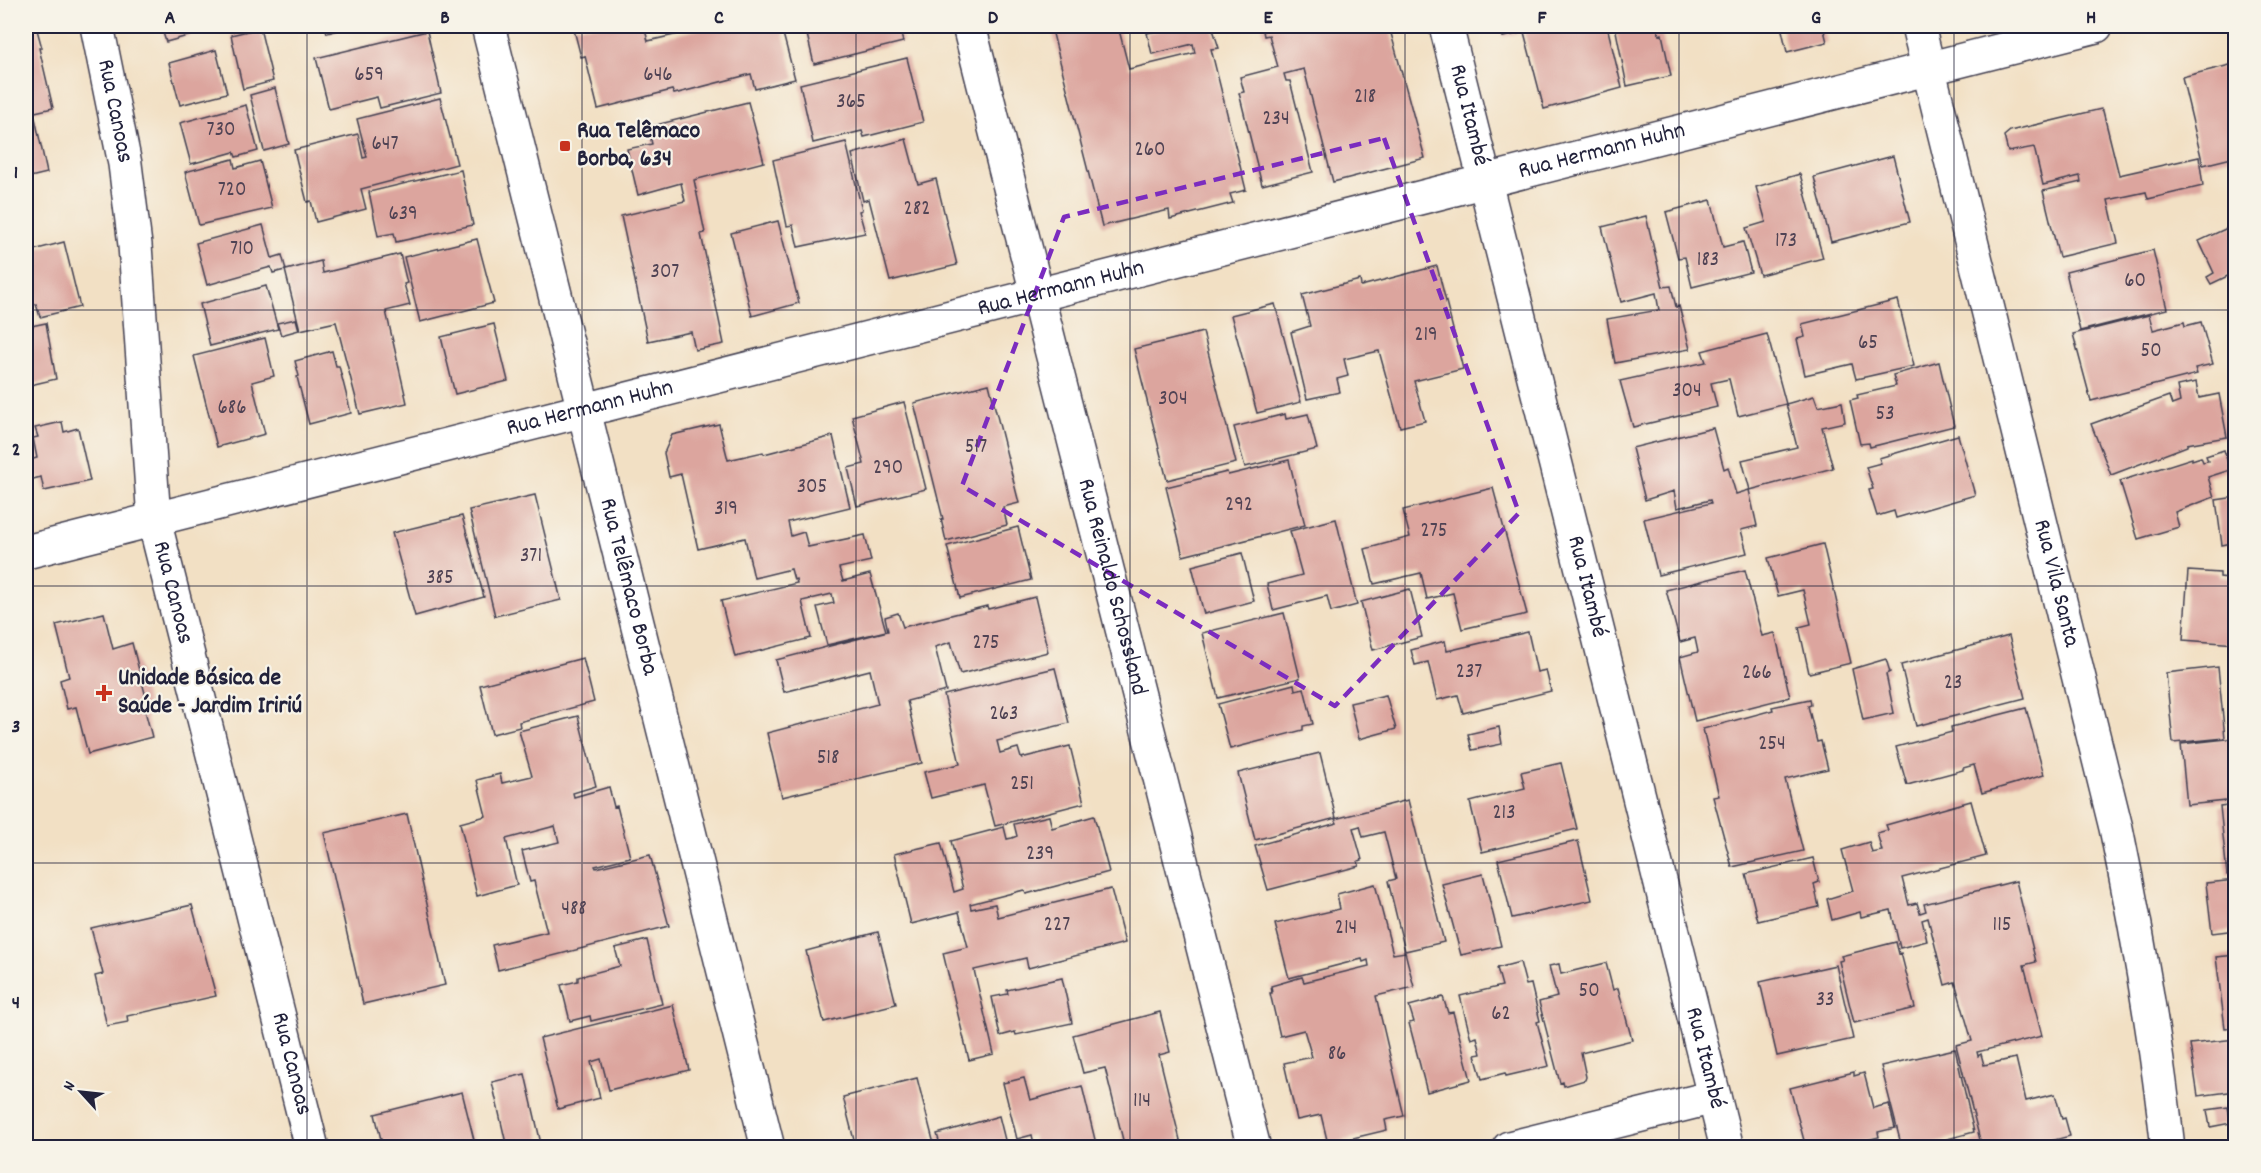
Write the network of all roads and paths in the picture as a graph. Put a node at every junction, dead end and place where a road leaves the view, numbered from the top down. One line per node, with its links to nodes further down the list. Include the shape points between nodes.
1 (97, 26): 11 (street, Rua Canoas, via 125,164 135,245)
2 (488, 26): 10 (street, Rua Telêmaco Borba)
3 (969, 26): 9 (street, Rua Reinaldo Schossland)
4 (1446, 26): 8 (street, Rua Itambé)
5 (1918, 26): 7 (street, Rua Vila Santa)
6 (2096, 26): 7 (street, Rua Hermann Huhn)
7 (1929, 68): 8 (street, Rua Hermann Huhn); 19 (street, Rua Vila Santa, via 2116,828 2141,949)
8 (1486, 181): 9 (street, Rua Hermann Huhn); 13 (street, Rua Itambé)
9 (1036, 295): 10 (street, Rua Hermann Huhn); 16 (street, Rua Reinaldo Schossland)
10 (584, 410): 11 (street, Rua Hermann Huhn); 15 (street, Rua Telêmaco Borba)
11 (154, 520): 12 (street, Rua Hermann Huhn); 14 (street, Rua Canoas)
12 (26, 552)
13 (1714, 1097): 17 (street); 18 (street, Rua Itambé)
14 (312, 1148)
15 (768, 1148)
16 (1254, 1148)
17 (1509, 1148)
18 (1727, 1148)
19 (2168, 1148)

